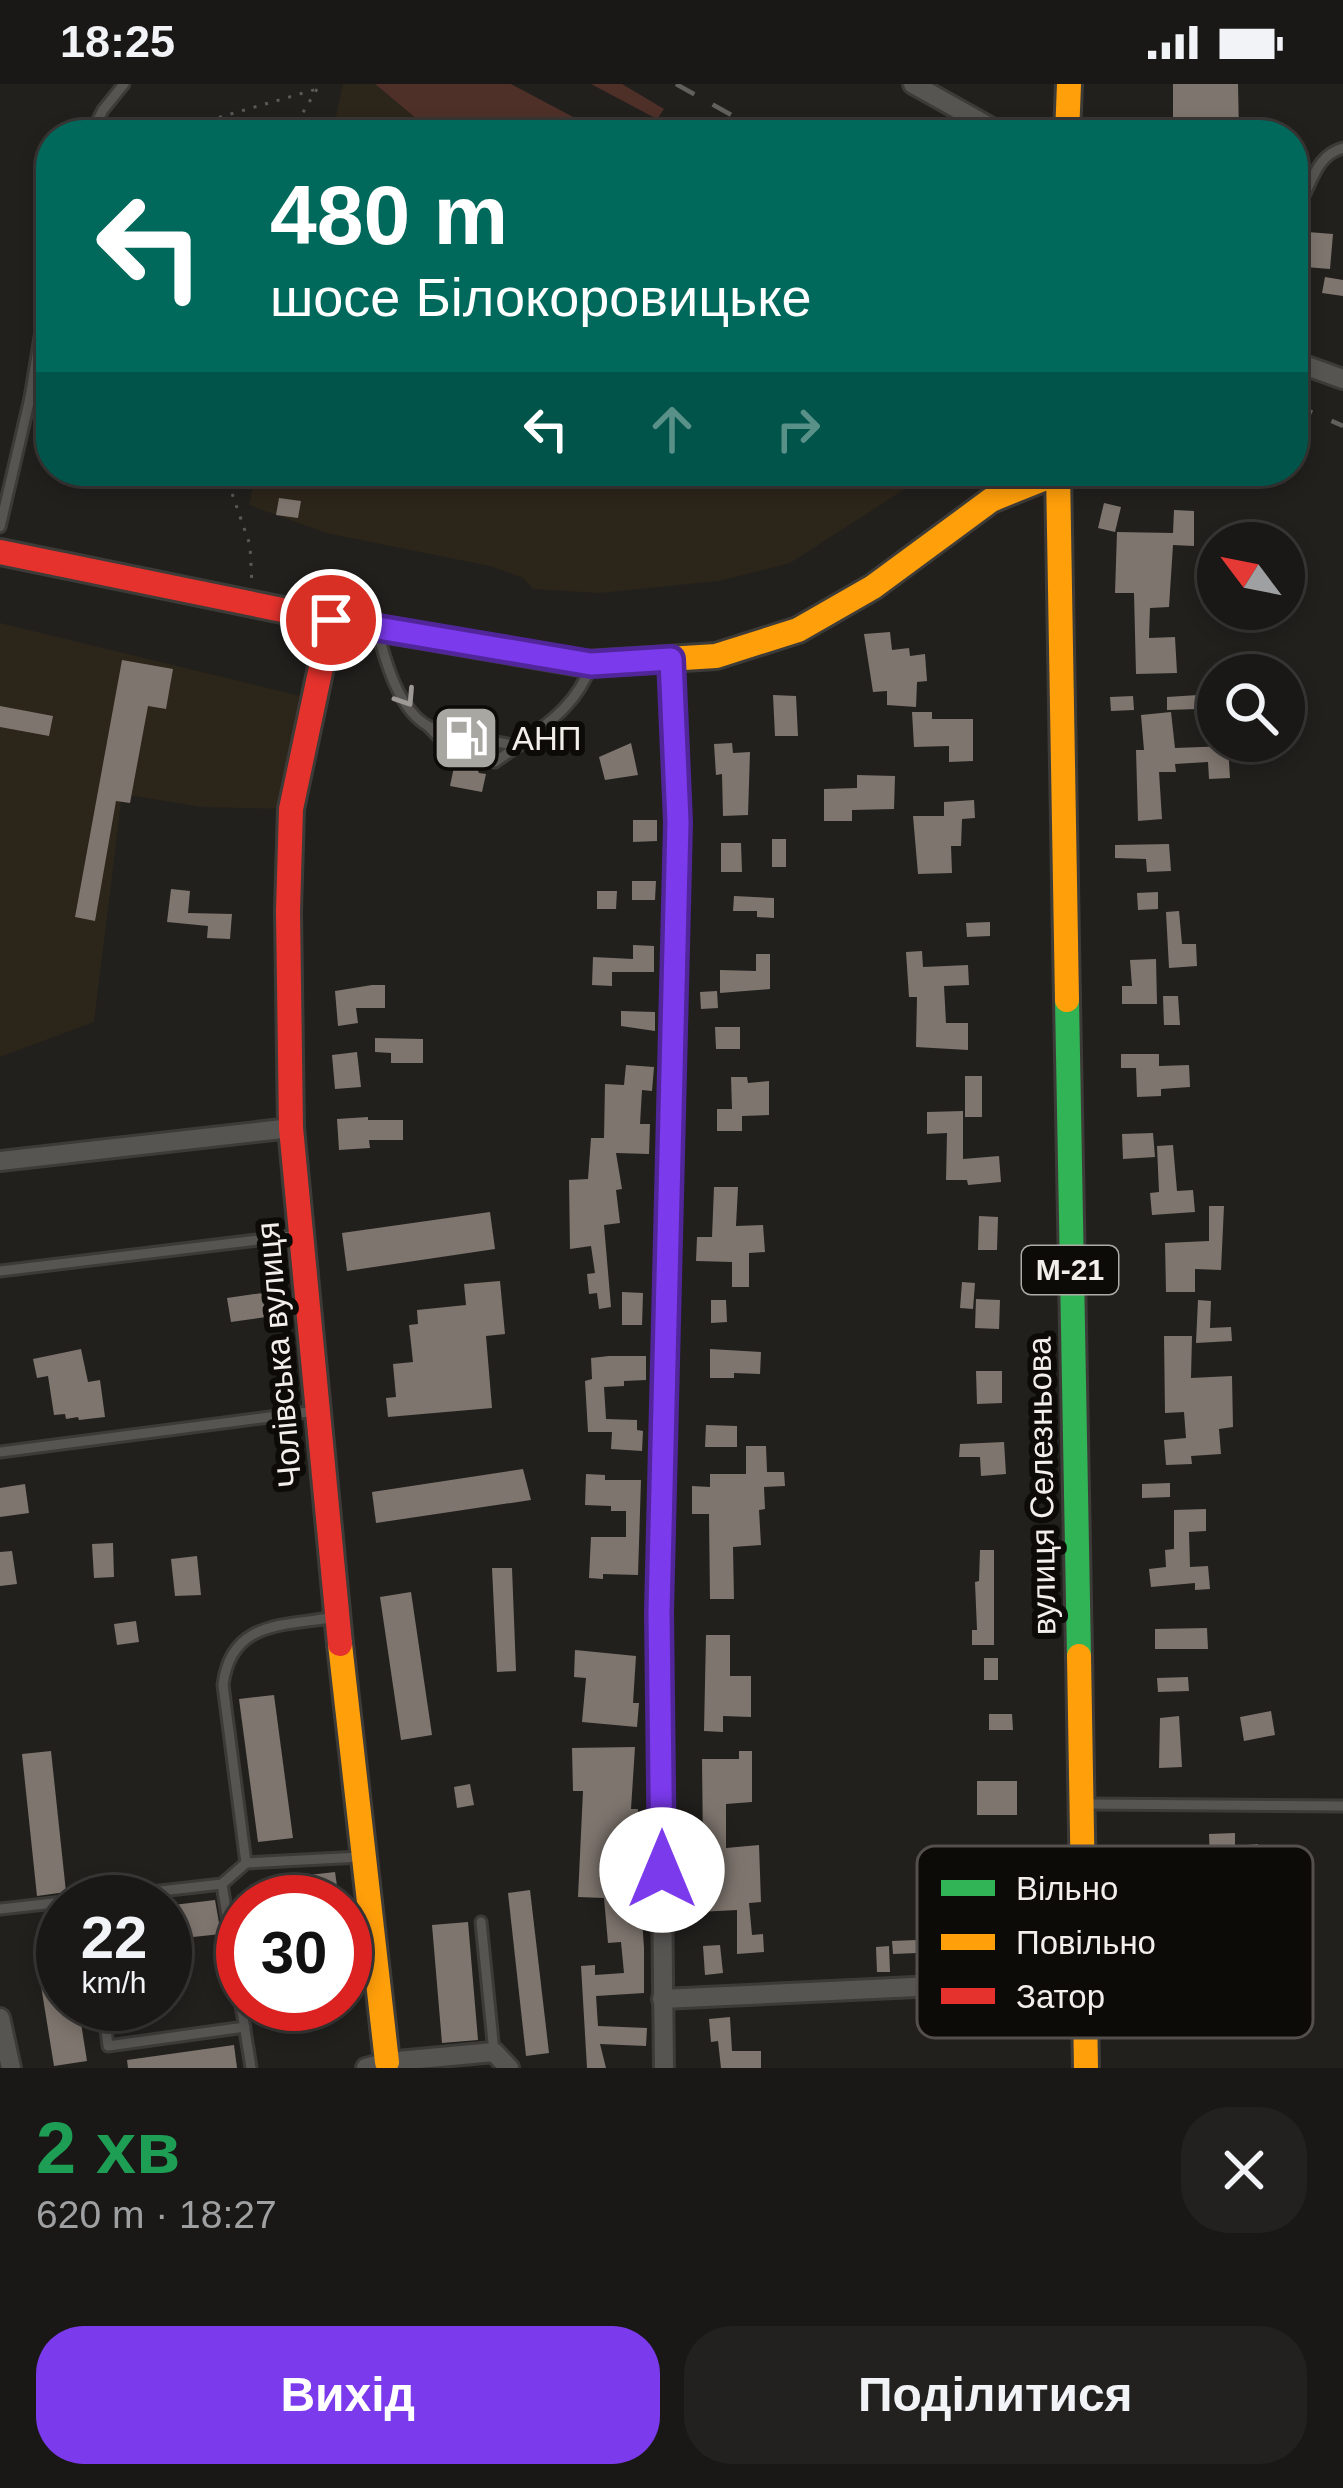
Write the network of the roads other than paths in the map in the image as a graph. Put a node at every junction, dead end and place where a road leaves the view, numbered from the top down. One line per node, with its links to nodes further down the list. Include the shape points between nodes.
1 (124, 84): 4 (lane)
2 (913, 84): 5 (street)
3 (1069, 84): 6 (main road)
4 (98, 120)
5 (977, 120)
6 (1068, 120)
7 (1343, 148): 8 (lane, via 1319,162)
8 (1308, 183)
9 (36, 366): 14 (lane)
10 (1308, 366): 11 (street)
11 (1343, 379)
12 (1024, 486): 18 (main road, via 991,500 873,587 798,630 716,656)
13 (1058, 486): 33 (main road, вулиця Селезньова / М-21)
14 (0, 527)
15 (0, 552): 16 (main road)
16 (331, 620): 17 (main road); 26 (main road, Чолівська вулиця, via 291,809)
17 (376, 628): 19 (main road); 20 (lane, one-way to 20, via 388,669)
18 (671, 659): 19 (main road); 43 (street, via 678,822 659,1612)
19 (591, 664): 23 (lane, via 582,691)
20 (429, 727): 21 (lane); 24 (lane)
21 (467, 735)
22 (486, 740): 23 (lane)
23 (518, 746): 25 (lane, via 495,762)
24 (463, 755)
25 (482, 759)
26 (292, 1127): 27 (street); 28 (main road, Чолівська вулиця)
27 (0, 1161)
28 (299, 1235): 29 (lane); 30 (main road, Чолівська вулиця)
29 (0, 1271)
30 (316, 1411): 31 (lane); 32 (main road, Чолівська вулиця)
31 (0, 1452)
32 (337, 1618): 36 (main road, Чолівська вулиця); 37 (lane, via 256,1631 226,1660)
33 (1078, 1804): 34 (lane); 35 (main road, вулиця Селезньова / М-21)
34 (1343, 1806)
35 (1079, 1846)
36 (367, 1856): 37 (lane); 50 (main road, Чолівська вулиця)
37 (246, 1863): 38 (lane)
38 (232, 1875)
39 (36, 1905): 40 (lane)
40 (0, 1909)
41 (482, 1922): 49 (lane)
42 (917, 1987): 43 (street)
43 (662, 1999): 54 (street)
44 (0, 2018): 51 (street)
45 (216, 2030): 46 (lane, via 108,2045)
46 (107, 2031)
47 (246, 2031): 52 (lane)
48 (1085, 2038): 55 (main road, вулиця Селезньова / М-21)
49 (494, 2052): 50 (street); 53 (street)
50 (376, 2065)
51 (11, 2068)
52 (251, 2068)
53 (509, 2068)
54 (664, 2068)
55 (1086, 2068)

